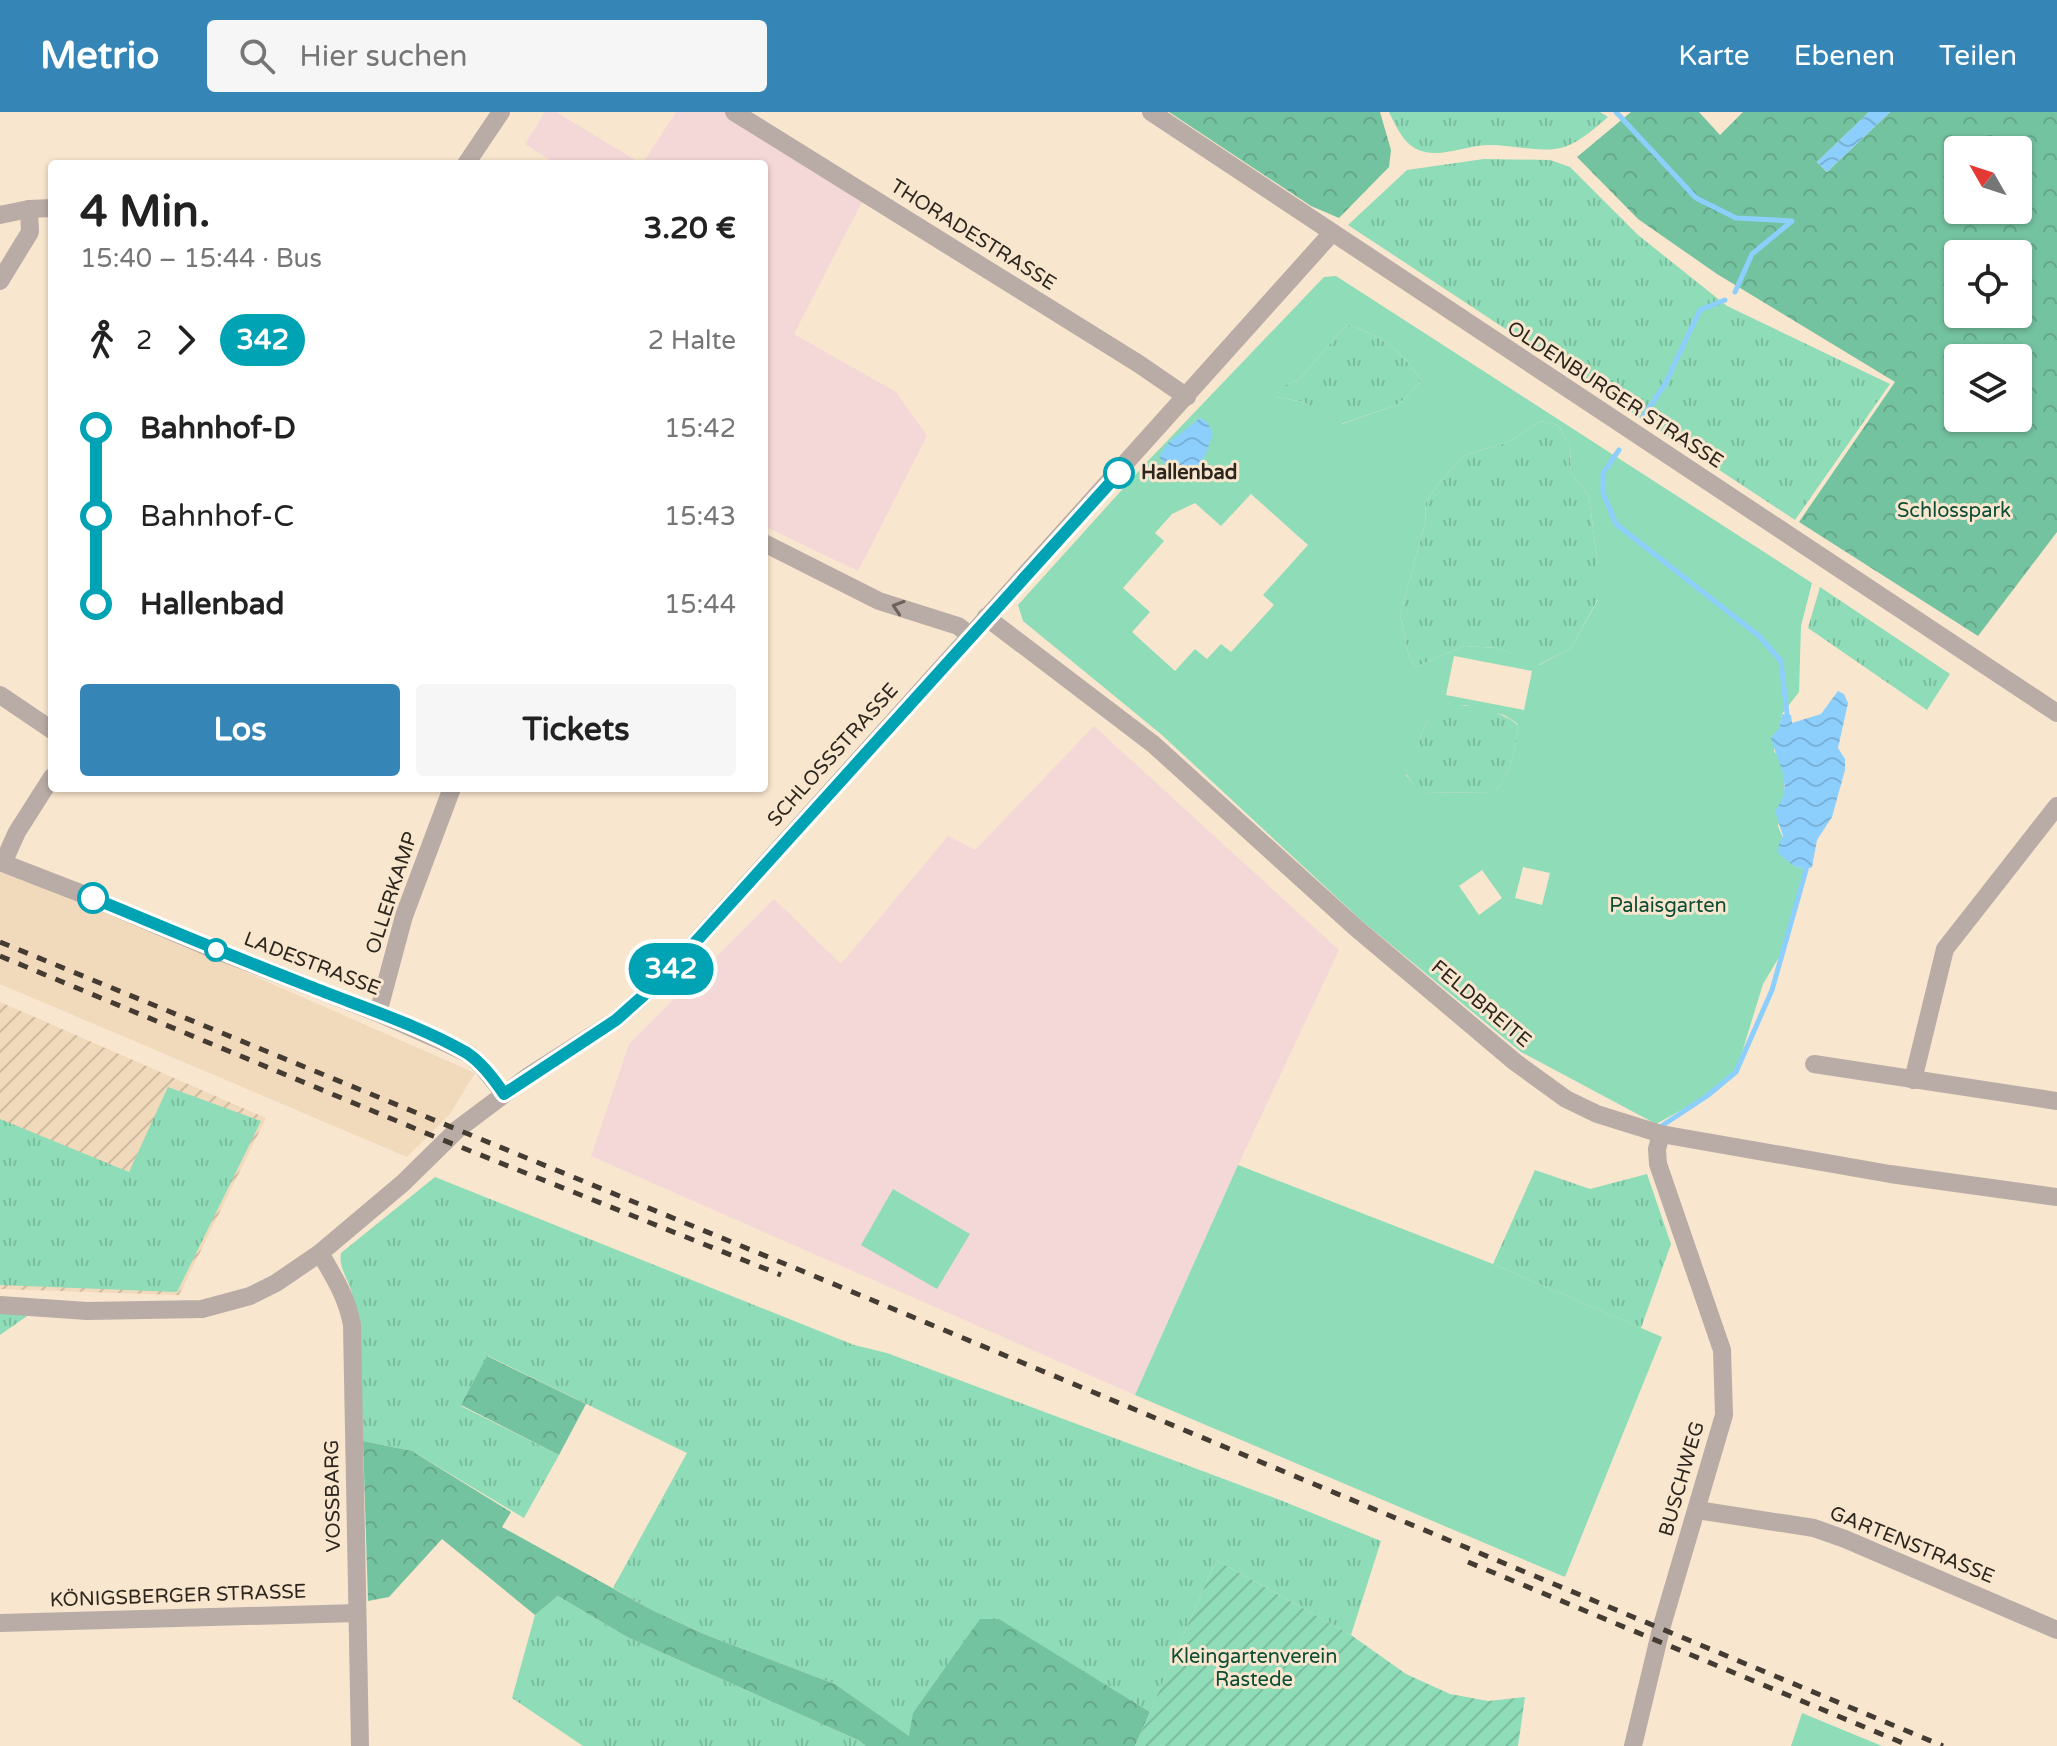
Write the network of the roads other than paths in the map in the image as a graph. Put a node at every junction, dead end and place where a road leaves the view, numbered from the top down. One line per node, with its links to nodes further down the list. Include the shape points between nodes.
1 (501, 112): 4 (street)
2 (734, 112): 10 (street, THORADESTRASSE)
3 (1151, 112): 8 (street, OLDENBURGER STRASSE)
4 (469, 160)
5 (48, 208): 6 (street)
6 (29, 209): 7 (street); 9 (street, via 30,232)
7 (0, 215)
8 (1331, 234): 10 (street, SCHLOSSSTRASSE); 15 (street, OLDENBURGER STRASSE)
9 (0, 281)
10 (1187, 397): 12 (street, SCHLOSSSTRASSE)
11 (768, 545): 13 (street, one-way to 11, via 958,626 879,601)
12 (986, 617): 13 (street, SCHLOSSSTRASSE); 26 (street, FELDBREITE, via 1153,744 1355,927 1515,1062 1566,1099)
13 (970, 635): 24 (street, SCHLOSSSTRASSE, via 663,978 616,1020)
14 (0, 695): 16 (street)
15 (2057, 713)
16 (48, 727)
17 (48, 783): 20 (street)
18 (451, 792): 21 (street, OLLERKAMP, via 406,911)
19 (2057, 806): 23 (street, via 1945,949)
20 (1, 862): 21 (street, LADESTRASSE)
21 (378, 1013): 24 (street, LADESTRASSE, via 469,1054)
22 (1814, 1064): 23 (street)
23 (1913, 1080): 25 (street)
24 (504, 1094): 28 (street, SCHLOSSSTRASSE)
25 (2057, 1101)
26 (1661, 1134): 27 (street, FELDBREITE); 30 (street, BUSCHWEG, via 1658,1164 1722,1357 1724,1415)
27 (2057, 1197)
28 (320, 1253): 29 (street, SCHLOSSSTRASSE, via 250,1296 202,1309 87,1311); 31 (street, VOSSBARG, via 340,1286 352,1325)
29 (0, 1305)
30 (1697, 1510): 33 (street, GARTENSTRASSE, via 1814,1528); 35 (street, BUSCHWEG)
31 (357, 1613): 32 (street, KÖNIGSBERGER STRASSE); 34 (street, VOSSBARG)
32 (0, 1623)
33 (2057, 1630)
34 (360, 1746)
35 (1633, 1746)

